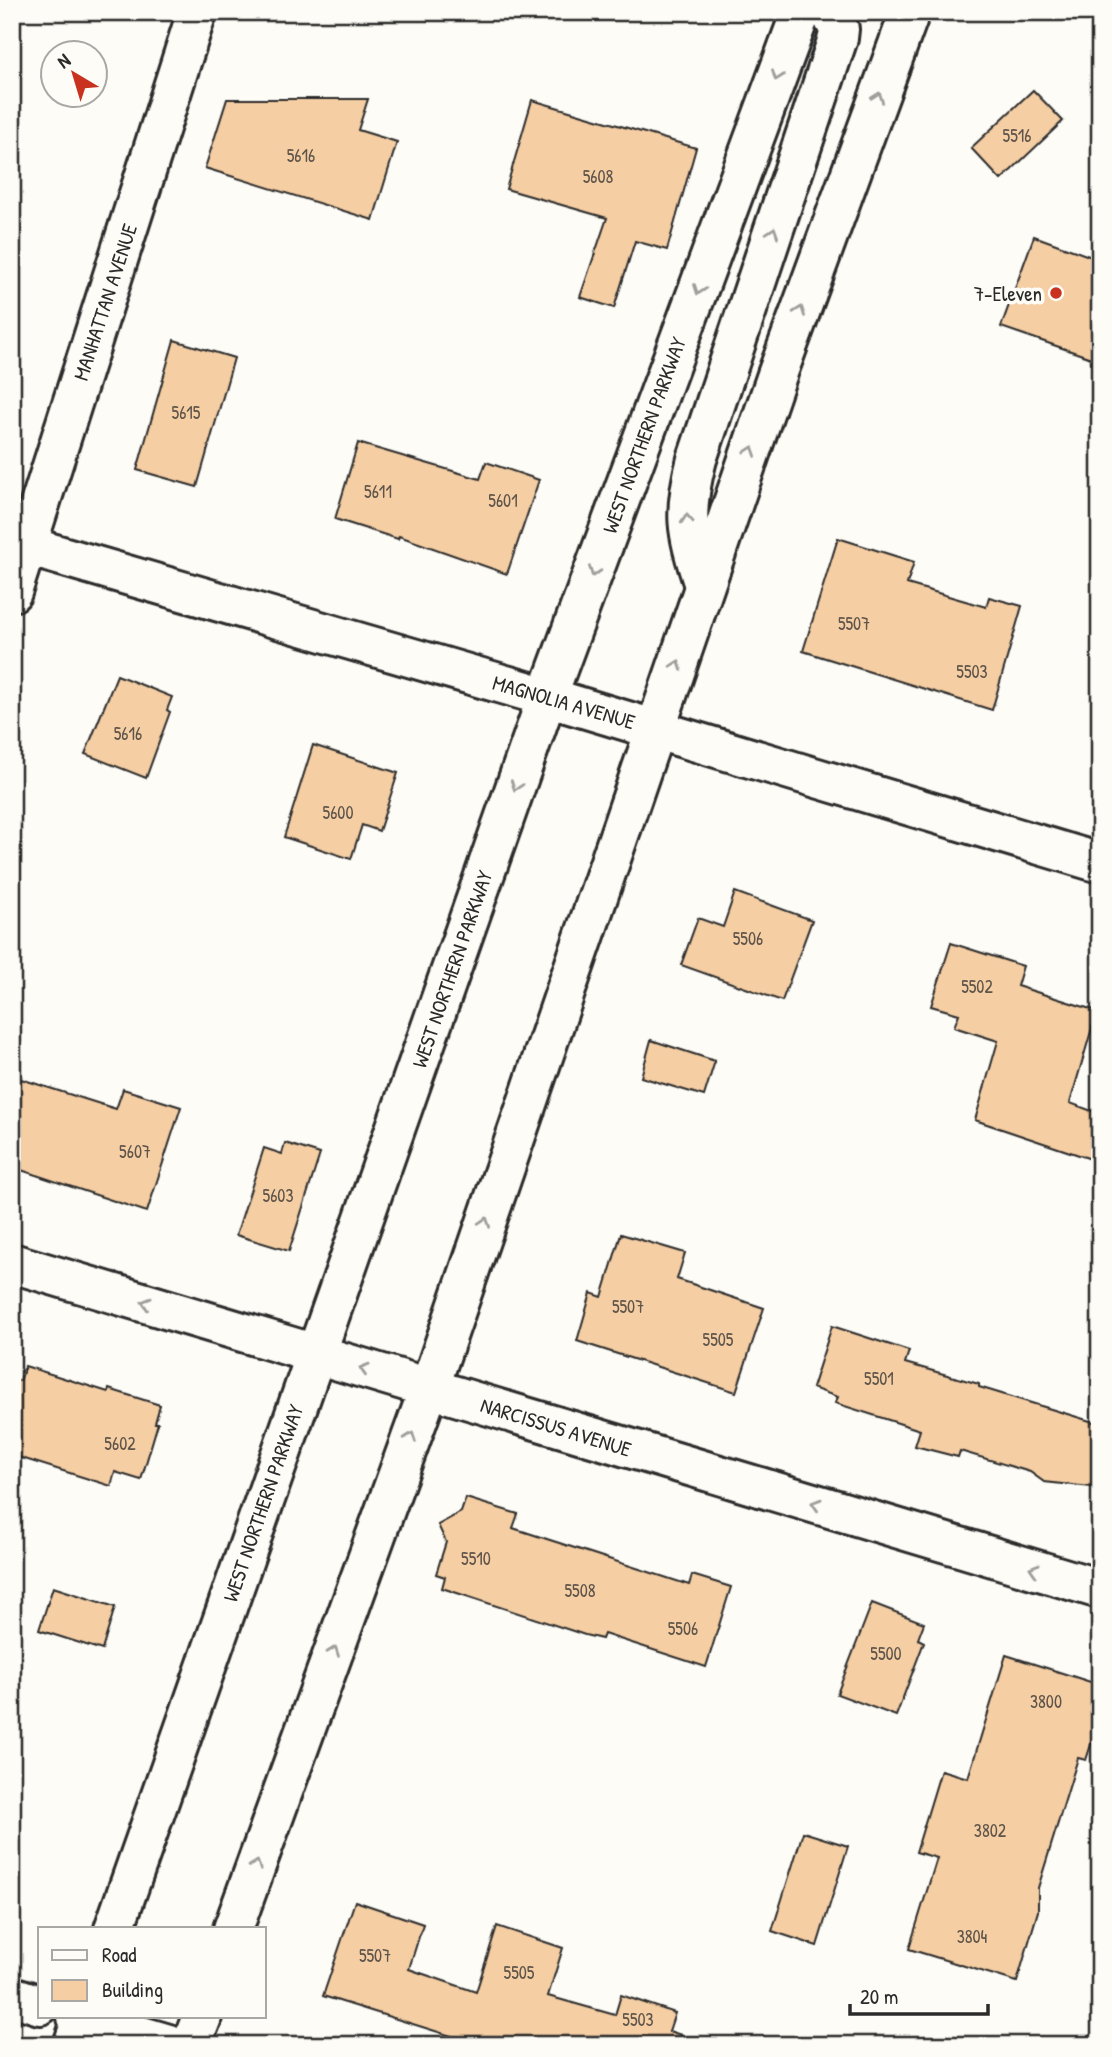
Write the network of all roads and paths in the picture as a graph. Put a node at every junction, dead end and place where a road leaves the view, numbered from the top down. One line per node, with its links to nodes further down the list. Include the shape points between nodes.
1 (197, 12): 5 (main road, MANHATTAN AVENUE)
2 (801, 12): 8 (main road, WEST NORTHERN PARKWAY, one-way to 8)
3 (830, 12): 6 (main road, one-way to 3, via 687,528 690,485 838,38 839,29)
4 (910, 12): 6 (main road, one-way to 4)
5 (27, 546): 7 (main road, MANHATTAN AVENUE); 8 (main road, MAGNOLIA AVENUE)
6 (704, 585): 9 (main road, one-way to 6)
7 (12, 592)
8 (547, 697): 9 (main road, MAGNOLIA AVENUE); 12 (main road, WEST NORTHERN PARKWAY, one-way to 12)
9 (654, 729): 10 (main road, MAGNOLIA AVENUE); 13 (main road, one-way to 9)
10 (1100, 863)
11 (12, 1264): 12 (main road, NARCISSUS AVENUE, one-way to 11)
12 (316, 1354): 13 (main road, NARCISSUS AVENUE, one-way to 12); 15 (main road, WEST NORTHERN PARKWAY)
13 (429, 1388): 14 (main road, NARCISSUS AVENUE, one-way to 13); 16 (main road, one-way to 13)
14 (1100, 1589)
15 (115, 1927)
16 (234, 1927)
17 (12, 1996): 18 (main road)
18 (38, 2004)
19 (202, 2018): 22 (main road)
20 (79, 2024): 21 (main road)
21 (172, 2045)
22 (191, 2045)

